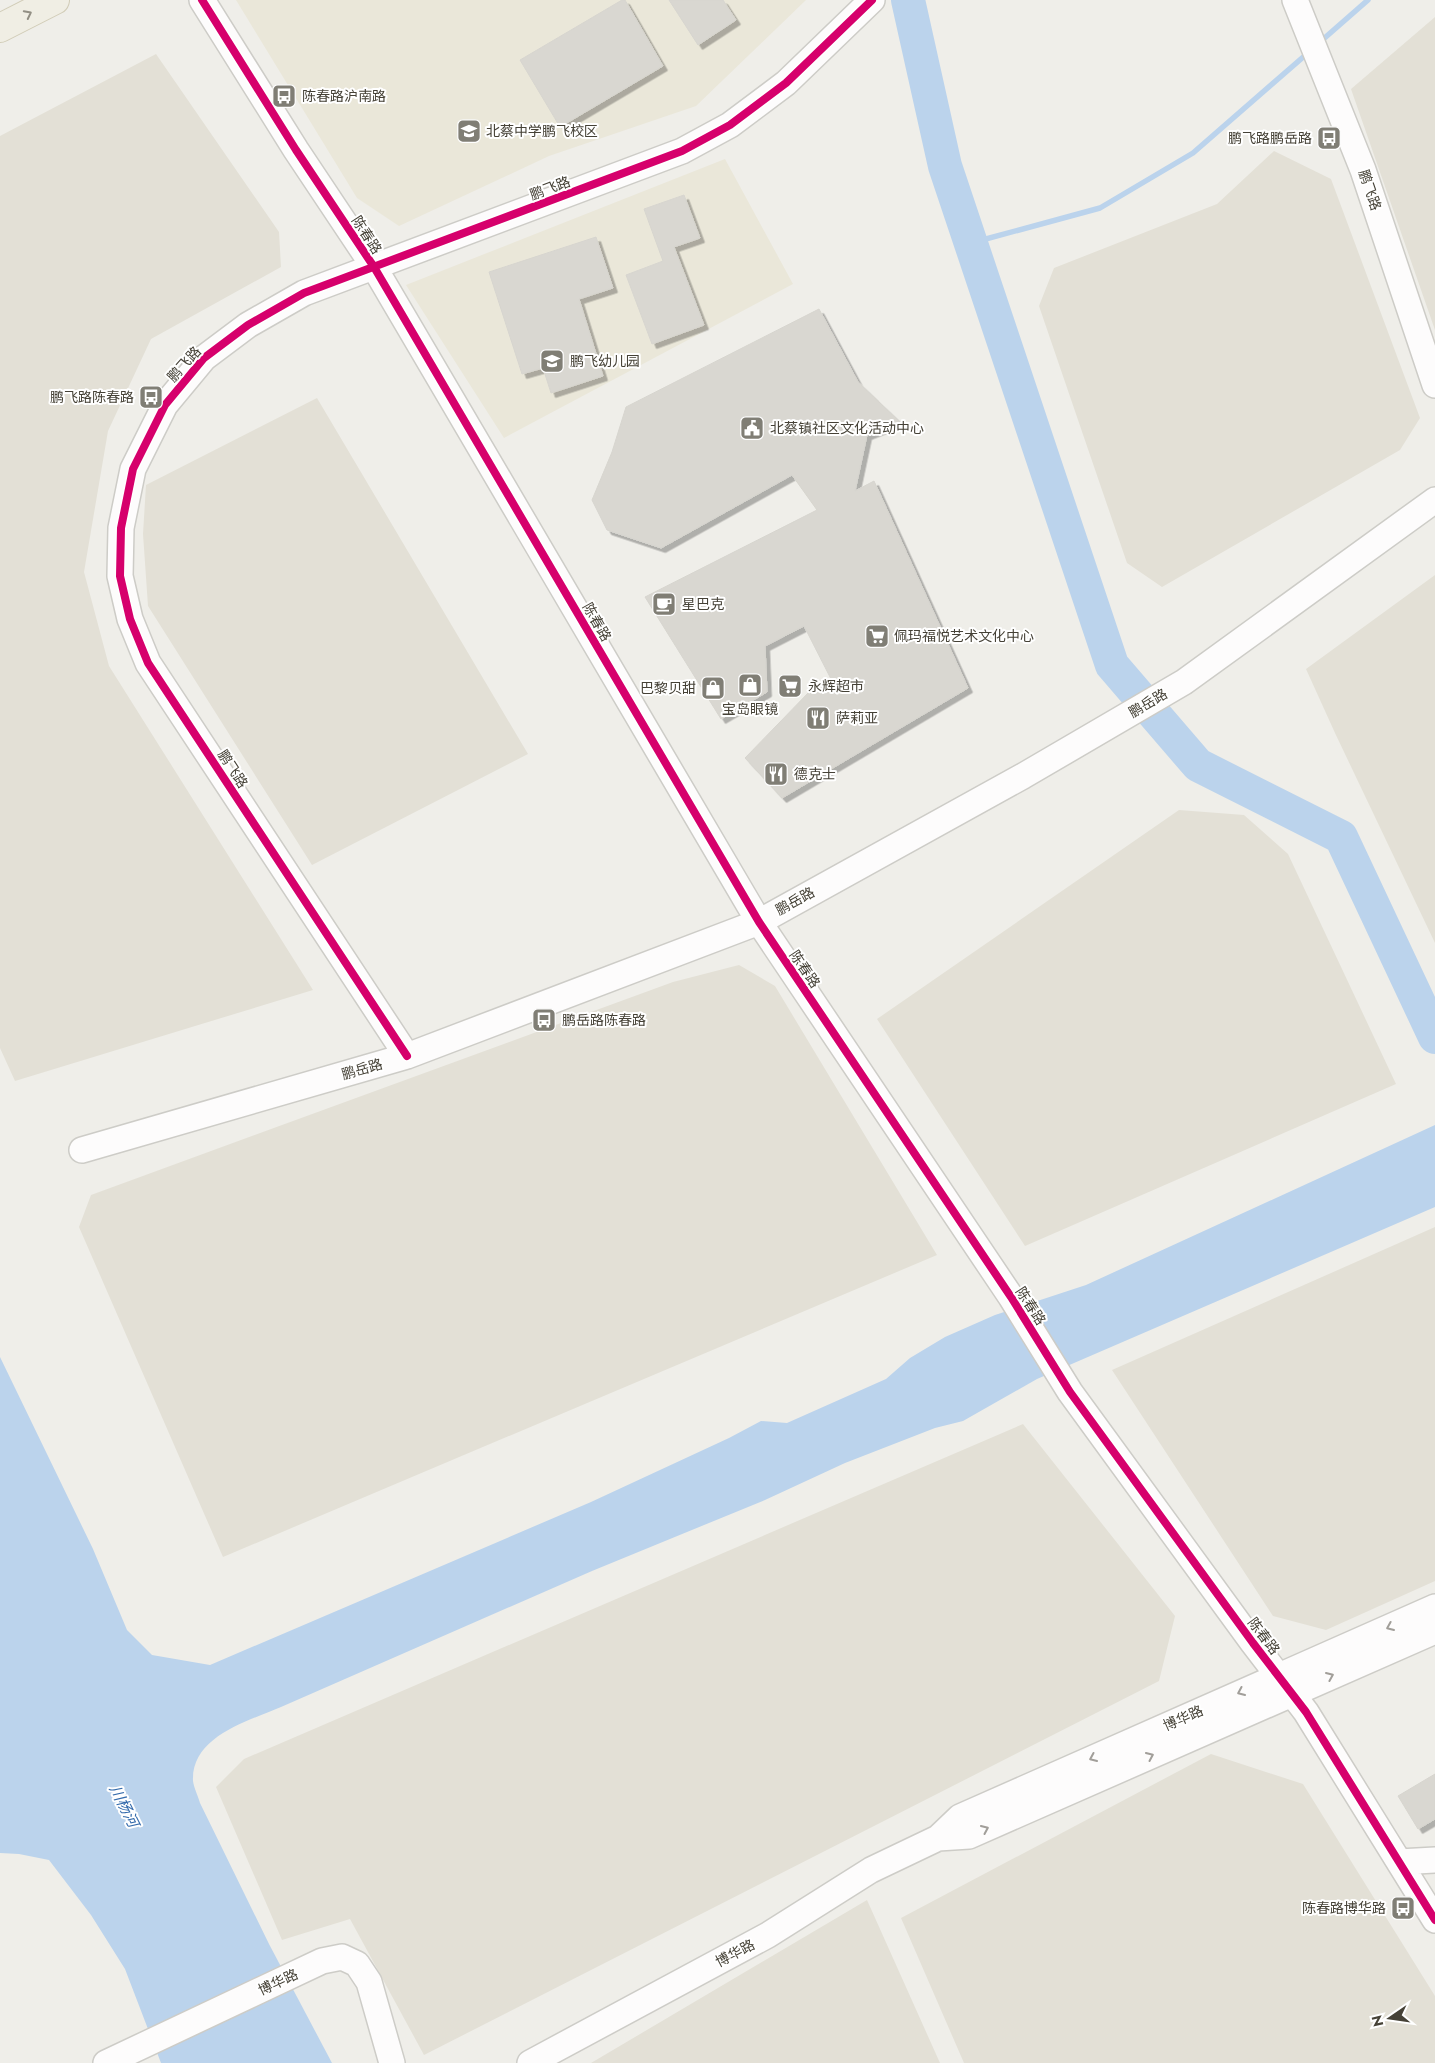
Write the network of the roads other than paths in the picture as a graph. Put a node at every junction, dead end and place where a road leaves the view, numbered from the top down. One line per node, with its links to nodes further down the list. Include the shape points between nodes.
1 (55, 0): 5 (main road, one-way to 1)
2 (202, 0): 6 (street, 陈春路)
3 (872, 0): 6 (street, 鹏飞路, via 786,83 714,134 633,171)
4 (1297, 5): 7 (street, 鹏飞路, via 1364,170)
5 (0, 28)
6 (374, 267): 9 (street, 陈春路); 10 (street, 鹏飞路, via 304,293 248,325 204,358 165,404 133,469 121,528 120,576 130,619 148,663)
7 (1435, 385)
8 (1435, 500): 9 (street, 鹏岳路, via 1184,682)
9 (759, 922): 10 (street, 鹏岳路); 14 (street, 陈春路, via 1011,1297 1070,1392)
10 (406, 1056): 11 (street, 鹏岳路)
11 (82, 1150)
12 (1435, 1607): 14 (street, 博华路, one-way to 14)
13 (1435, 1630): 14 (street, 博华路, one-way to 13)
14 (1285, 1684): 16 (street, 陈春路, via 1323,1737); 20 (street, 博华路, via 969,1836 938,1838 871,1870 768,1935)
15 (1435, 1860): 16 (street)
16 (1399, 1862): 17 (street, 陈春路)
17 (1435, 1920)
18 (106, 2063): 19 (street, 博华路, via 322,1961 342,1957 357,1964 369,1982)
19 (392, 2063)
20 (530, 2063)

